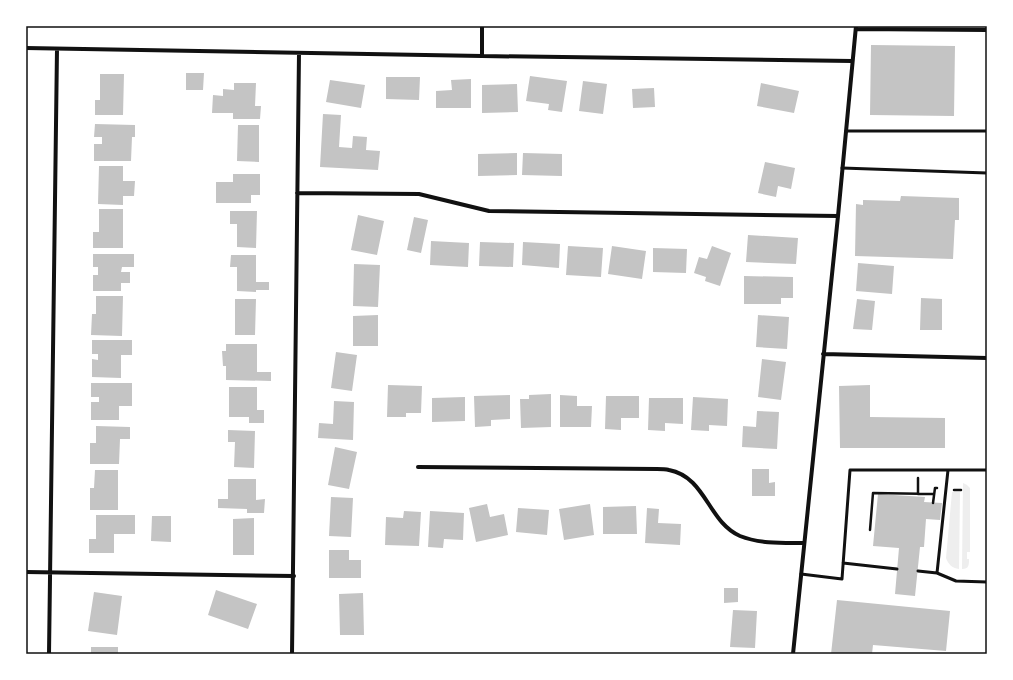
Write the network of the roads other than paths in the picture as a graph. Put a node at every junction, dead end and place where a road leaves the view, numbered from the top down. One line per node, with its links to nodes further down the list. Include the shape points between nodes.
1 (482, 26): 7 (street)
2 (856, 28): 3 (street); 8 (street)
3 (987, 30)
4 (26, 48): 5 (street)
5 (57, 49): 6 (street); 26 (street)
6 (299, 53): 7 (street); 13 (street)
7 (482, 56): 8 (street)
8 (852, 61): 9 (street)
9 (846, 131): 10 (lane); 11 (street)
10 (987, 131)
11 (842, 168): 12 (lane); 14 (street)
12 (987, 173)
13 (297, 193): 14 (street, via 419,194 489,211); 28 (street)
14 (838, 216): 15 (street)
15 (823, 354): 16 (street); 20 (street)
16 (987, 358)
17 (418, 467): 20 (street, via 670,470 689,479 699,488 721,521 740,536 773,543)
18 (948, 470): 19 (lane); 21 (lane, via 850,470); 25 (lane)
19 (987, 470)
20 (804, 543): 27 (street)
21 (843, 564): 22 (lane); 27 (lane, via 842,578)
22 (897, 568)
23 (918, 571): 25 (lane)
24 (26, 572): 26 (street)
25 (937, 572): 29 (lane, via 956,581)
26 (50, 573): 28 (street); 30 (street)
27 (801, 574): 32 (street)
28 (294, 576): 31 (street)
29 (987, 582)
30 (49, 654)
31 (292, 654)
32 (793, 654)

